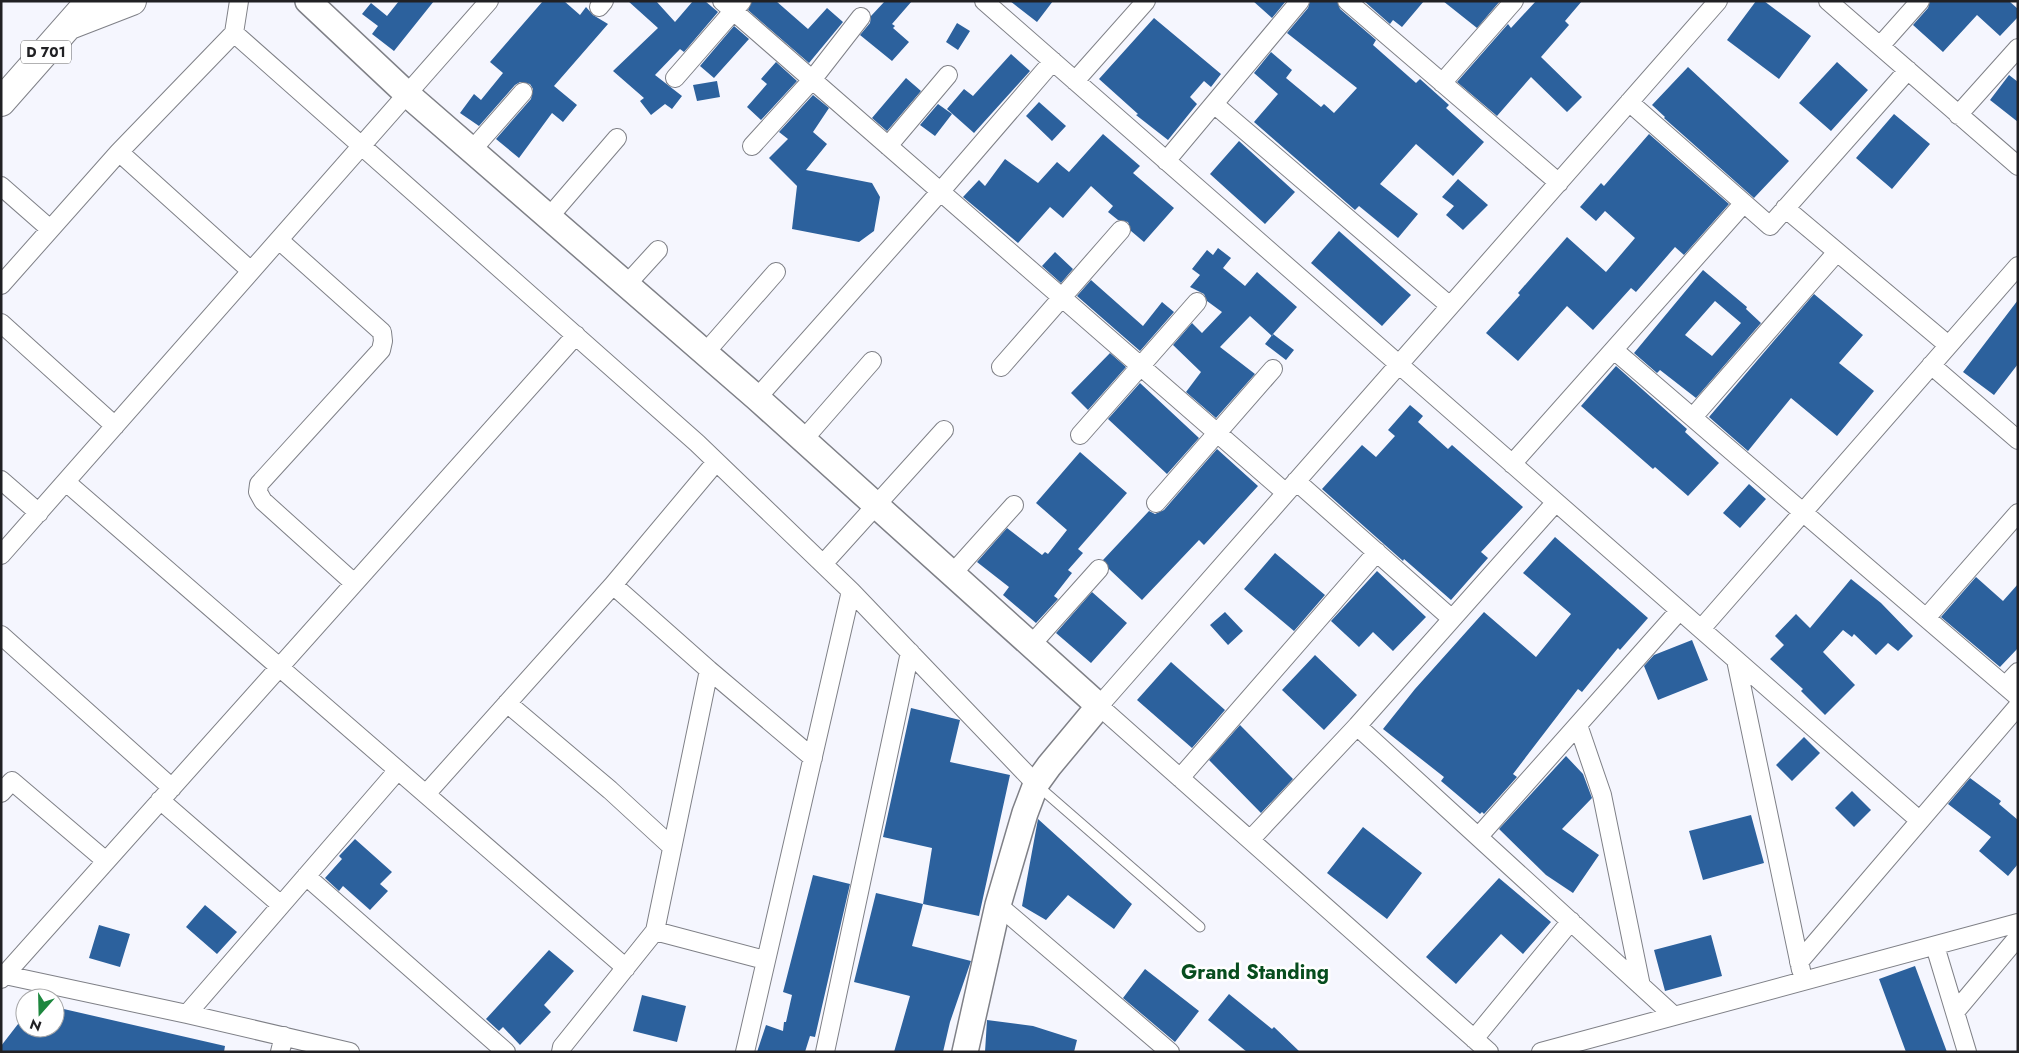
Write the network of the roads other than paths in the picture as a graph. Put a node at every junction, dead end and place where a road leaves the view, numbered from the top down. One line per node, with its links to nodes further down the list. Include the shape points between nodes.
1 (90, 1): 16 (main road, D 701)
2 (132, 1): 16 (main road)
3 (239, 1): 17 (street)
4 (308, 1): 28 (street)
5 (489, 1): 28 (street)
6 (984, 1): 20 (street)
7 (1146, 1): 25 (street)
8 (1300, 1): 31 (street)
9 (1348, 1): 26 (street)
10 (1514, 1): 26 (street)
11 (1718, 1): 30 (street)
12 (1828, 1): 18 (street)
13 (1920, 1): 18 (street)
14 (732, 5): 23 (street); 24 (street)
15 (861, 17): 24 (street)
16 (69, 26): 29 (main road, D 701)
17 (234, 33): 34 (street); 38 (street)
18 (1880, 46): 21 (street)
19 (2018, 48): 32 (street)
20 (1052, 61): 25 (street); 43 (street)
21 (1908, 70): 32 (street); 45 (street)
22 (948, 75): 36 (street)
23 (675, 78)
24 (812, 80): 35 (street); 36 (street)
25 (1076, 81): 39 (street)
26 (1442, 83): 41 (street)
27 (523, 92): 37 (street)
28 (407, 94): 34 (street); 37 (street)
29 (1, 102)
30 (1629, 102): 41 (street); 44 (street)
31 (1214, 104): 39 (street); 59 (street)
32 (1958, 115): 40 (street)
33 (617, 138): 46 (street)
34 (361, 146): 49 (street); 61 (street)
35 (752, 146)
36 (888, 146): 43 (street)
37 (472, 150): 46 (street)
38 (119, 152): 47 (street); 53 (street)
39 (1166, 161): 66 (street)
40 (2018, 166)
41 (1558, 183): 59 (street)
42 (1, 186): 47 (street)
43 (940, 192): 57 (street); 71 (street)
44 (1744, 204): 45 (street, via 1770,226); 63 (street)
45 (1785, 208): 51 (street)
46 (549, 217): 55 (street)
47 (50, 229): 56 (street)
48 (1121, 230): 57 (street)
49 (279, 240): 53 (street); 96 (street, via 382,332 384,341 381,350 259,484 258,492)
50 (658, 250): 55 (street)
51 (1837, 252): 62 (street); 72 (street)
52 (2018, 266): 62 (street)
53 (251, 272): 73 (street)
54 (776, 272): 64 (street)
55 (627, 284): 64 (street)
56 (1, 285)
57 (1062, 298): 68 (street); 69 (street)
58 (1197, 302): 68 (street)
59 (1450, 306): 66 (street)
60 (1, 322): 73 (street)
61 (576, 335): 79 (street); 96 (street)
62 (1948, 345): 67 (street)
63 (1614, 350): 72 (street); 80 (street)
64 (705, 353): 71 (street)
65 (872, 361): 77 (street)
66 (1399, 365): 80 (street); 83 (street)
67 (1931, 365): 78 (street); 89 (street)
68 (1140, 366): 75 (street); 76 (street)
69 (1001, 367)
70 (1273, 369): 75 (street)
71 (757, 398): 77 (street)
72 (1692, 417): 89 (street)
73 (115, 426): 82 (street)
74 (944, 430): 87 (street)
75 (1216, 433): 83 (street); 85 (street)
76 (1080, 435)
77 (803, 440): 87 (street)
78 (2018, 440)
79 (716, 462): 93 (street); 97 (street)
80 (1512, 464): 84 (street)
81 (1, 480): 88 (street)
82 (66, 482): 88 (street); 107 (street)
83 (1291, 487): 91 (street); 112 (street)
84 (1556, 502): 99 (street); 101 (street)
85 (1156, 503)
86 (1014, 505): 95 (street)
87 (876, 506): 93 (street); 95 (street)
88 (39, 512): 92 (street)
89 (1803, 512): 100 (street); 102 (street)
90 (2018, 513): 100 (street)
91 (1378, 552): 101 (street); 118 (street)
92 (1, 555)
93 (823, 564): 98 (street)
94 (1099, 569): 104 (street)
95 (952, 574): 104 (street)
96 (354, 583): 107 (street)
97 (613, 585): 108 (street); 111 (street)
98 (851, 591): 105 (street); 116 (street)
99 (1679, 610): 102 (street); 114 (street)
100 (1926, 618): 110 (street)
101 (1452, 619): 115 (street)
102 (1701, 629): 106 (street)
103 (1, 635): 121 (street)
104 (1031, 645): 112 (street)
105 (910, 652): 119 (street); 152 (street)
106 (1736, 660): 123 (street); 138 (street)
107 (280, 667): 117 (street); 121 (street)
108 (709, 670): 116 (street); 126 (street)
109 (2018, 672): 110 (street)
110 (2011, 692)
111 (507, 703): 122 (street); 126 (street)
112 (1099, 706): 118 (street); 119 (street)
113 (2018, 706): 123 (street)
114 (1578, 724): 124 (street); 142 (street, via 1602,795)
115 (1356, 726): 124 (street); 125 (street)
116 (814, 758): 137 (street)
117 (398, 770): 122 (street); 128 (street)
118 (1180, 778): 125 (street)
119 (1036, 784): 130 (street, via 1016,835); 133 (lane)
120 (1, 793): 127 (street, via 12,781)
121 (166, 794): 127 (street); 129 (street)
122 (426, 794): 139 (street)
123 (1919, 820): 138 (street)
124 (1479, 836): 131 (street)
125 (1250, 840): 146 (street)
126 (672, 847): 134 (street)
127 (106, 861): 140 (street)
128 (306, 876): 129 (street); 149 (street)
129 (281, 905): 144 (street)
130 (998, 905): 153 (street); 154 (street)
131 (1571, 921): 142 (street); 146 (street)
132 (2018, 923): 136 (street)
133 (1200, 927)
134 (655, 931): 137 (street); 139 (street)
135 (2018, 937): 143 (street)
136 (1935, 946): 141 (street); 143 (street)
137 (765, 960): 151 (street)
138 (1799, 962): 141 (street)
139 (626, 968): 150 (street)
140 (3, 977): 144 (street)
141 (1803, 981): 145 (street)
142 (1641, 986): 145 (street)
143 (1955, 1012): 157 (street)
144 (186, 1014): 147 (street)
145 (1674, 1016): 156 (street)
146 (1474, 1039): 155 (street)
147 (282, 1044): 148 (street)
148 (350, 1052)
149 (506, 1052)
150 (561, 1052)
151 (745, 1052)
152 (825, 1052)
153 (965, 1052)
154 (1170, 1052)
155 (1489, 1052)
156 (1541, 1052)
157 (1967, 1052)

